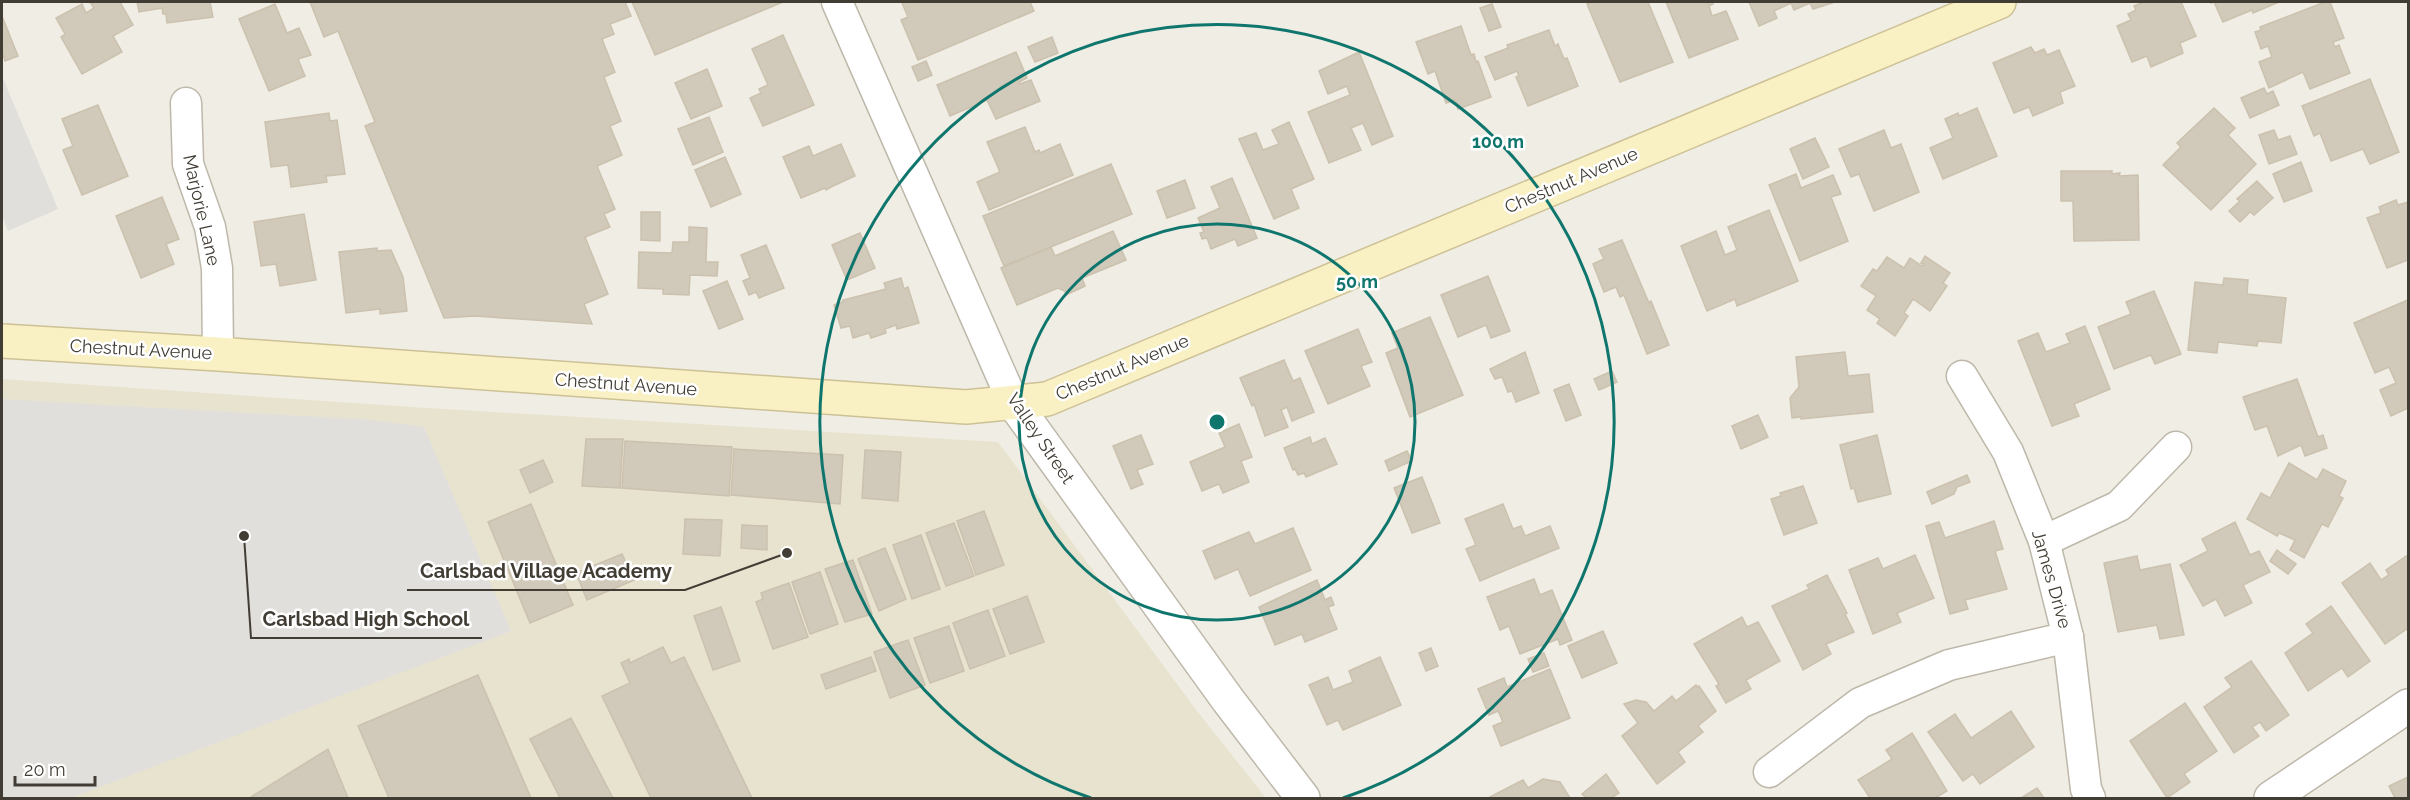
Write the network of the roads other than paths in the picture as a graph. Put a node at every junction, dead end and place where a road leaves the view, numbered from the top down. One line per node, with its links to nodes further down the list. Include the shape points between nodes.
1 (837, 2): 7 (street, Valley Street)
2 (1999, 2): 7 (main road, Chestnut Avenue, via 1047,399)
3 (186, 103): 5 (street, Marjorie Lane, via 188,164 210,227 217,268)
4 (2, 341): 5 (main road, Chestnut Avenue)
5 (218, 354): 7 (main road, Chestnut Avenue, via 966,407)
6 (1962, 376): 9 (street, James Drive, via 2008,452)
7 (1013, 402): 13 (street, Valley Street)
8 (2176, 447): 9 (street, via 2119,506)
9 (2044, 542): 10 (street, James Drive)
10 (2068, 637): 12 (street, via 1949,665 1860,703); 14 (street, James Drive)
11 (2409, 706): 15 (street)
12 (1769, 772)
13 (1303, 798)
14 (2090, 798)
15 (2271, 798)

